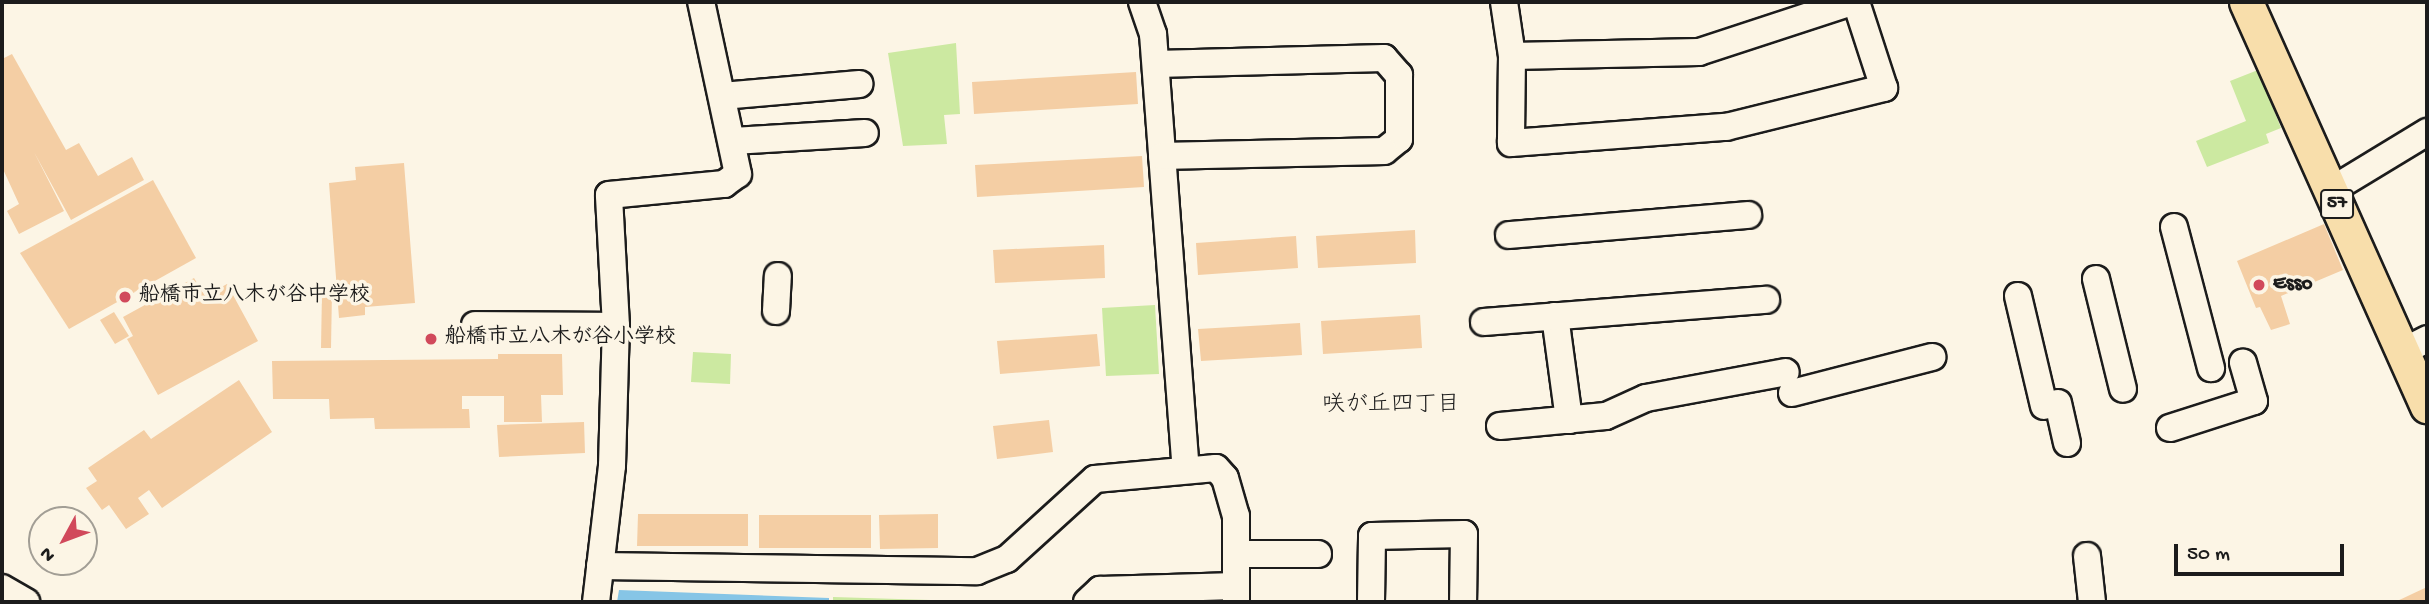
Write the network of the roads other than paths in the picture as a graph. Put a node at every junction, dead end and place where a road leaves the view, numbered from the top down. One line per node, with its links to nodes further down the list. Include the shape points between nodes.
1 (701, 2): 9 (street)
2 (1142, 2): 7 (street, via 1153,34)
3 (1504, 2): 6 (street)
4 (1854, 2): 6 (street, via 1699,52); 6 (street, via 1884,88 1726,127 1511,143)
5 (2246, 2): 14 (main road, 57)
6 (1512, 56)
7 (1156, 64): 13 (street); 13 (street, via 1384,58 1399,75 1399,139 1384,151)
8 (859, 84): 9 (street)
9 (722, 96): 12 (street)
10 (2427, 132): 14 (street)
11 (865, 133): 12 (street)
12 (733, 141): 26 (street, via 739,166 730,181 608,195)
13 (1162, 156): 37 (street)
14 (2330, 191): 27 (main road, 57)
15 (1748, 215): 17 (street)
16 (2174, 227): 30 (street)
17 (1509, 235)
18 (778, 276): 22 (street)
19 (2096, 279): 31 (street)
20 (2018, 296): 36 (street)
21 (1766, 299): 23 (street)
22 (776, 311)
23 (1555, 316): 24 (street); 33 (street)
24 (1484, 322)
25 (475, 325): 26 (street)
26 (616, 326): 41 (street, via 612,466)
27 (2415, 345): 32 (main road, 57)
28 (1932, 357): 33 (street, via 1789,382 1646,398 1606,416)
29 (2244, 363): 35 (street, via 2253,401)
30 (2211, 368)
31 (2123, 389)
32 (2427, 406)
33 (1569, 420): 34 (street)
34 (1500, 426)
35 (2169, 428)
36 (2067, 443)
37 (1186, 469): 38 (street, via 1216,468 1226,481 1236,516); 41 (street, via 1095,479 1007,559 977,570)
38 (1236, 554): 39 (street); 43 (street)
39 (1318, 554)
40 (2087, 556): 49 (street)
41 (600, 566): 45 (street)
42 (2, 588): 44 (street)
43 (1236, 594): 46 (street, via 1100,590)
44 (26, 602)
45 (596, 602)
46 (1087, 602)
47 (1371, 602): 48 (street, via 1372,536 1464,534)
48 (1464, 602)
49 (2092, 602)

